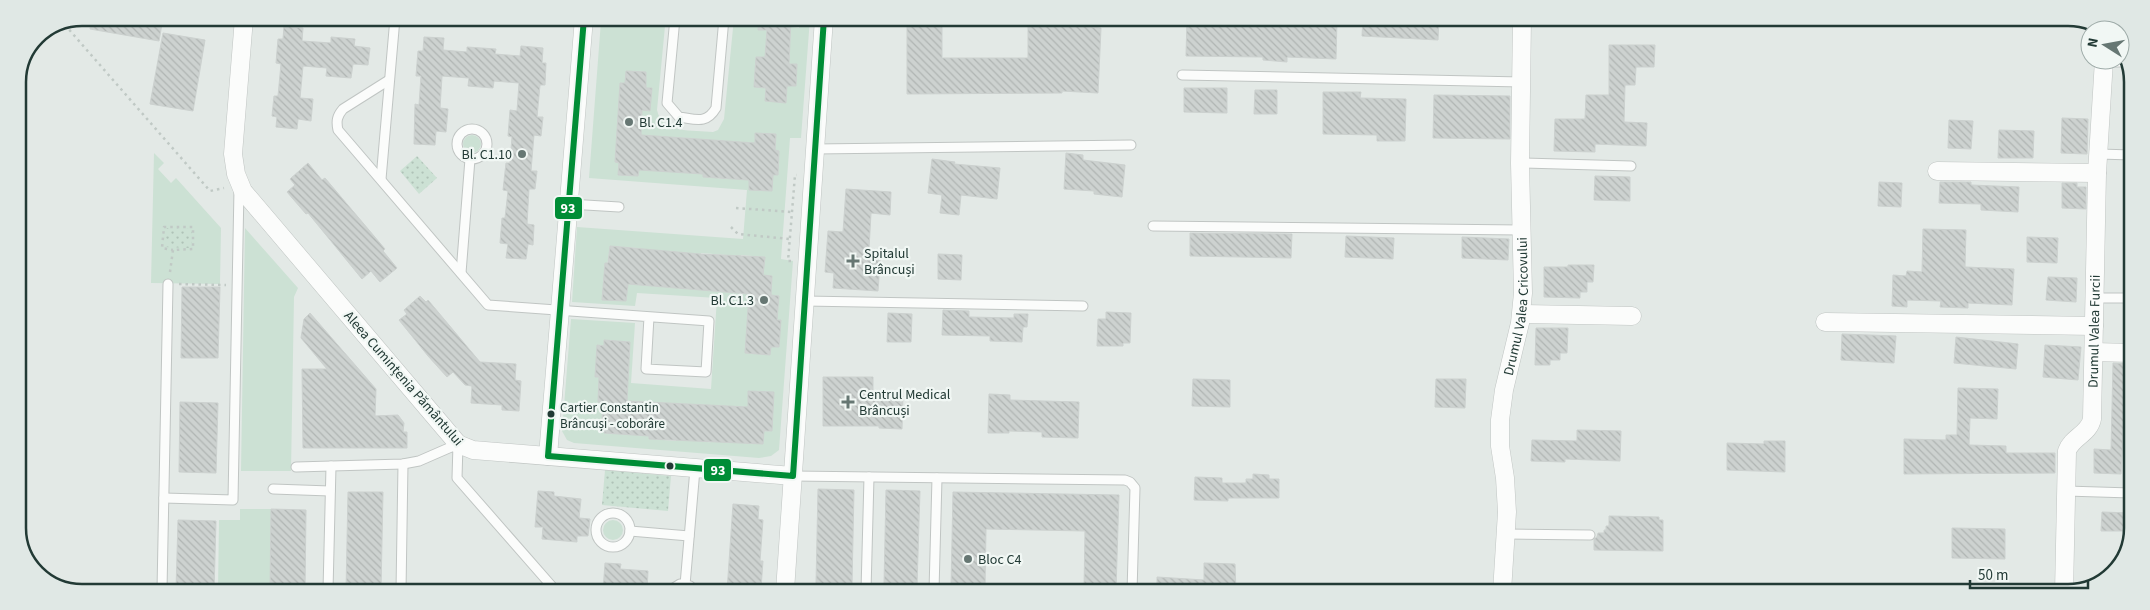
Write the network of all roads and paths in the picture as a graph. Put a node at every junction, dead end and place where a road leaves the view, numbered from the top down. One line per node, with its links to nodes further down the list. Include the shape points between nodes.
1 (243, 26): 23 (street, Aleea Cumințenia Pământului, via 233,154)
2 (394, 26): 11 (lane)
3 (583, 26): 24 (street)
4 (674, 26): 5 (lane, via 667,103 679,118 704,120 716,108)
5 (723, 26)
6 (823, 26): 14 (street)
7 (1522, 26): 12 (street, Drumul Valea Cricovului)
8 (68, 28): 23 (path, via 210,191)
9 (2104, 70): 15 (street, Drumul Valea Furcii)
10 (1182, 75): 12 (lane)
11 (389, 80): 22 (lane); 22 (lane, via 343,109 336,123 338,130)
12 (1522, 82): 18 (street, Drumul Valea Cricovului)
13 (1131, 145): 14 (lane)
14 (815, 149): 38 (street)
15 (2099, 154): 16 (lane); 21 (street, Drumul Valea Furcii)
16 (2124, 155)
17 (470, 159): 33 (lane)
18 (1520, 163): 19 (lane); 30 (street, Drumul Valea Cricovului)
19 (1630, 166)
20 (1938, 171): 21 (street)
21 (2098, 173): 36 (street, Drumul Valea Furcii)
22 (380, 179): 33 (lane)
23 (239, 184): 35 (lane); 48 (street, Aleea Cumințenia Pământului)
24 (569, 204): 25 (lane); 40 (street)
25 (619, 207)
26 (736, 208): 27 (path)
27 (792, 212)
28 (1153, 226): 30 (lane)
29 (731, 227): 31 (path, via 738,234)
30 (1521, 230): 41 (street, Drumul Valea Cricovului)
31 (789, 239)
32 (173, 250): 32 (path, via 192,250 193,227 164,227 162,248); 34 (path)
33 (461, 273): 40 (lane, via 488,305)
34 (168, 284): 35 (path); 61 (lane)
35 (237, 285): 61 (lane, via 233,500)
36 (2095, 298): 37 (lane); 45 (street, Drumul Valea Furcii)
37 (2124, 298)
38 (805, 301): 39 (lane); 54 (street)
39 (1083, 306)
40 (560, 310): 43 (lane); 49 (street)
41 (1522, 314): 42 (street); 63 (street, Drumul Valea Cricovului, via 1500,420)
42 (1632, 316)
43 (649, 317): 43 (lane, via 646,369 706,372 709,321)
44 (1826, 322): 45 (street)
45 (2094, 326): 46 (street, Drumul Valea Furcii)
46 (2094, 352): 47 (street); 59 (street, Drumul Valea Furcii, via 2092,423 2068,448)
47 (2124, 353)
48 (458, 444): 49 (street, Aleea Cumințenia Pământului, via 473,450); 50 (lane, via 419,461); 69 (lane, via 457,478)
49 (548, 456): 53 (street, Aleea Cumințenia Pământului)
50 (403, 464): 51 (lane); 68 (lane)
51 (331, 466): 52 (lane); 58 (lane)
52 (296, 467)
53 (695, 468): 54 (street, Aleea Cumințenia Pământului); 65 (lane)
54 (793, 476): 55 (lane); 71 (street)
55 (870, 477): 56 (lane); 72 (lane)
56 (937, 478): 73 (lane); 74 (lane, via 1120,479 1130,482 1135,488)
57 (273, 489): 58 (lane)
58 (330, 491): 67 (lane)
59 (2066, 491): 60 (lane); 76 (street, Drumul Valea Furcii)
60 (2124, 493)
61 (164, 498): 66 (lane)
62 (630, 531): 65 (lane)
63 (1506, 534): 64 (lane); 75 (street, Drumul Valea Cricovului)
64 (1590, 535)
65 (689, 536): 70 (lane)
66 (162, 584)
67 (328, 584)
68 (401, 584)
69 (550, 584)
70 (685, 584)
71 (785, 584)
72 (866, 584)
73 (934, 584)
74 (1132, 584)
75 (1503, 584)
76 (2064, 584)

